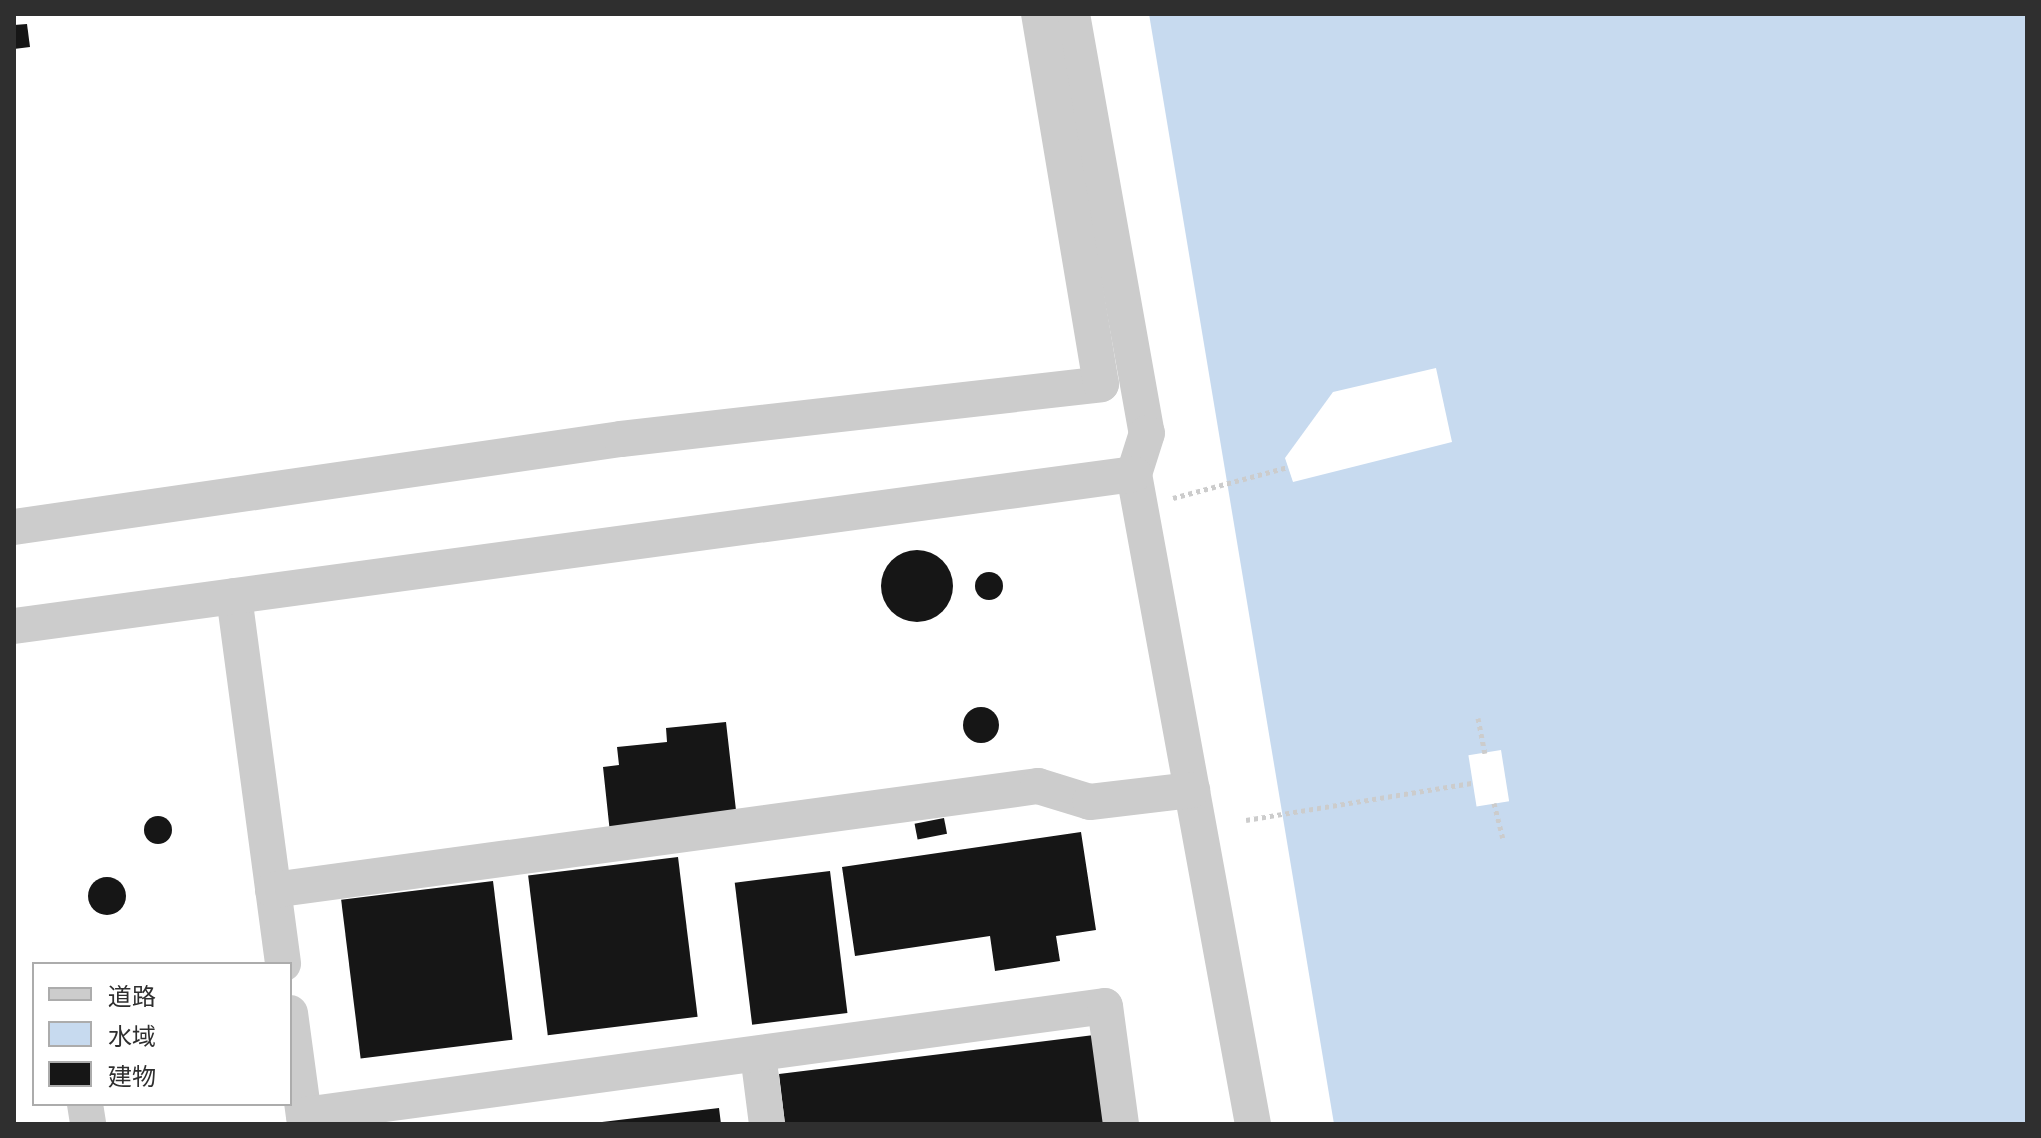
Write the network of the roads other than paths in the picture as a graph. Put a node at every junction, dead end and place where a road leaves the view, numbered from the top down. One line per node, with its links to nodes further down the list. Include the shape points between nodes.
1 (1039, 14): 4 (lane, via 1101,384 621,439)
2 (1072, 14): 3 (lane, via 1147,433)
3 (1134, 474): 5 (lane); 7 (lane)
4 (14, 527)
5 (234, 596): 6 (lane); 8 (lane)
6 (14, 626)
7 (1192, 790): 8 (lane, via 1090,802 1038,786); 15 (lane)
8 (273, 890): 9 (lane)
9 (283, 962)
10 (292, 1027): 12 (lane)
11 (758, 1054): 12 (lane); 13 (lane); 14 (lane, via 1105,1006)
12 (305, 1120)
13 (767, 1124)
14 (1121, 1124)
15 (1253, 1124)

